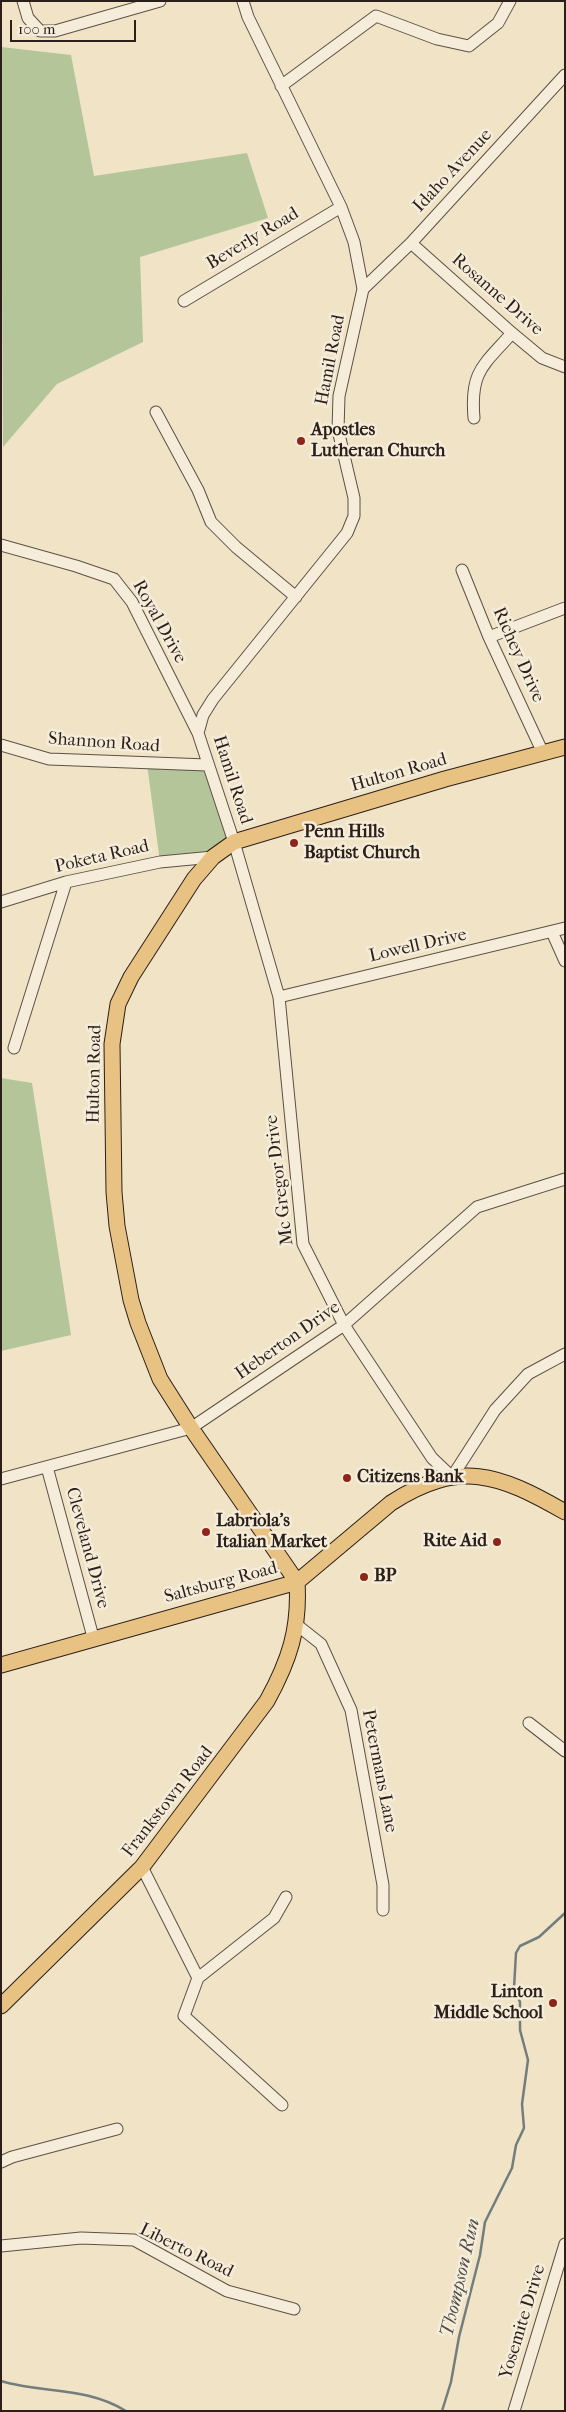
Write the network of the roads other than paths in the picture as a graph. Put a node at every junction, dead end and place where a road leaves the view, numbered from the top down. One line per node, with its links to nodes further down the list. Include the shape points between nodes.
1 (23, 1): 2 (street, via 28,18 40,30 55,30)
2 (160, 1)
3 (243, 1): 6 (street, Hamil Road)
4 (510, 1): 6 (street, via 498,23 469,46 437,39 376,16)
5 (565, 75): 8 (street, Idaho Avenue)
6 (281, 86): 7 (street, Hamil Road)
7 (341, 207): 9 (street, Hamil Road, via 354,242); 10 (street, Beverly Road)
8 (411, 243): 9 (street, Idaho Avenue); 11 (street, Rosanne Drive)
9 (363, 289): 17 (street, Hamil Road, via 339,396 338,430 354,498 354,516 347,533)
10 (184, 302)
11 (512, 333): 12 (street, Rosanne Drive, via 542,358); 14 (street, via 477,373 472,397)
12 (565, 367)
13 (156, 412): 17 (street, via 198,490 211,522)
14 (474, 418)
15 (1, 545): 20 (street, Royal Drive, via 114,579 132,602)
16 (462, 570): 19 (street, Richey Drive)
17 (296, 597): 20 (street, Hamil Road, via 213,699 203,715)
18 (565, 608): 19 (street)
19 (489, 637): 23 (street, Richey Drive)
20 (198, 734): 24 (street, Hamil Road)
21 (1, 745): 24 (street, Shannon Road, via 49,759)
22 (565, 747): 23 (main road, Hulton Road)
23 (543, 753): 25 (main road, Hulton Road)
24 (207, 765): 25 (street, Hamil Road)
25 (234, 842): 26 (main road, Hulton Road); 32 (street, Mc Gregor Drive)
26 (213, 857): 27 (street, Poketa Road, via 160,862); 37 (main road, Hulton Road, via 194,879 130,978 118,1004 112,1044 114,1192 131,1300 160,1379)
27 (66, 882): 28 (street, Poketa Road); 33 (street)
28 (1, 902)
29 (565, 928): 30 (street, Lowell Drive)
30 (552, 932): 31 (street); 32 (street, Lowell Drive)
31 (565, 961)
32 (279, 996): 35 (street, Mc Gregor Drive, via 303,1244)
33 (14, 1048)
34 (565, 1179): 35 (street, Heberton Drive, via 477,1207)
35 (344, 1325): 37 (street, Heberton Drive); 39 (street, Mc Gregor Drive, via 432,1458)
36 (565, 1354): 39 (street, via 528,1374 500,1404)
37 (191, 1428): 38 (street, Heberton Drive); 42 (main road, Hulton Road)
38 (48, 1467): 40 (street, Heberton Drive); 44 (street, Cleveland Drive)
39 (452, 1477): 41 (main road, Saltsburg Road, via 476,1476 503,1481); 42 (main road, Saltsburg Road, via 423,1484 391,1503)
40 (1, 1479)
41 (565, 1512)
42 (297, 1582): 43 (main road, Frankstown Road); 44 (main road, Saltsburg Road)
43 (297, 1625): 48 (main road, Frankstown Road, via 282,1673 267,1701); 50 (street, Petermans Lane, via 321,1644 351,1710 384,1885)
44 (93, 1637): 45 (main road, Saltsburg Road)
45 (1, 1665)
46 (529, 1723): 47 (street)
47 (565, 1752)
48 (142, 1867): 51 (street); 52 (main road, Frankstown Road)
49 (286, 1897): 51 (street, via 274,1918)
50 (383, 1910)
51 (198, 1978): 53 (street, via 184,2016)
52 (1, 2006)
53 (282, 2105)
54 (117, 2129): 55 (street)
55 (1, 2162)
56 (565, 2244): 59 (street, Yosemite Drive)
57 (1, 2246): 58 (street, Liberto Road, via 81,2238 134,2240 227,2291)
58 (294, 2309)
59 (514, 2411)

